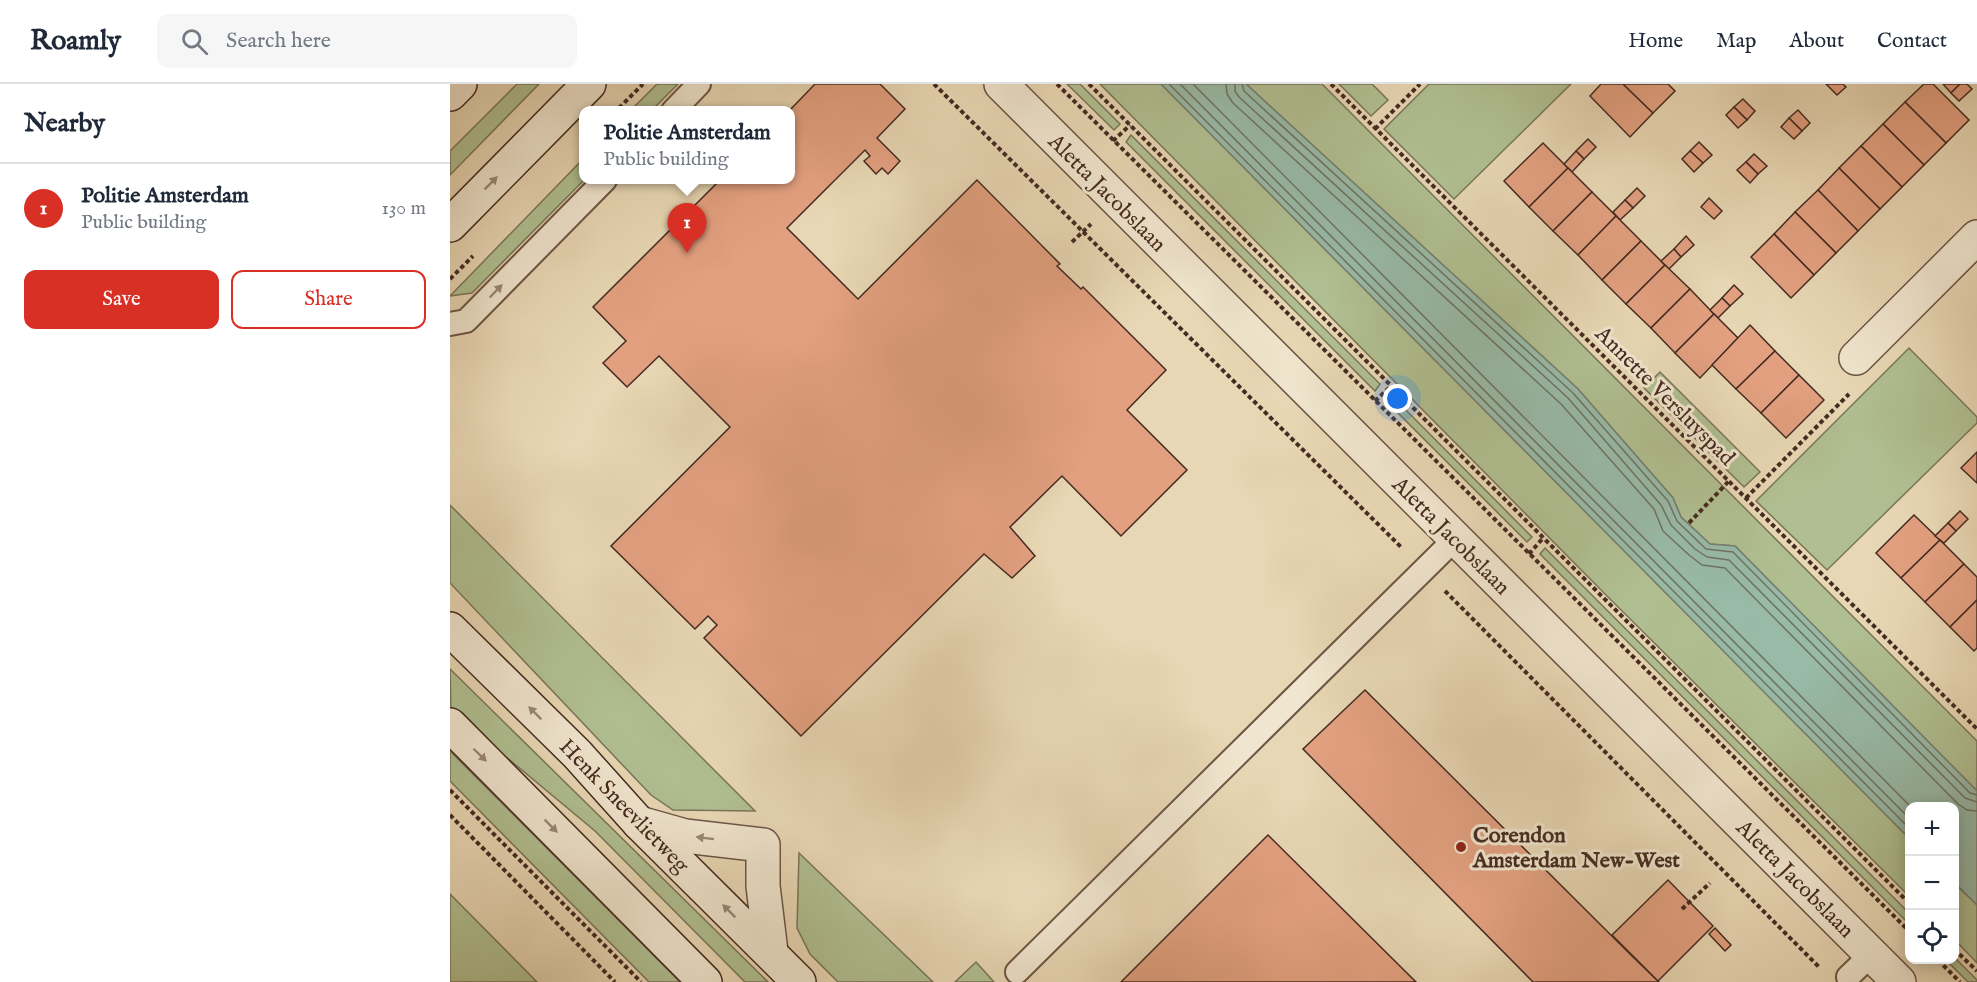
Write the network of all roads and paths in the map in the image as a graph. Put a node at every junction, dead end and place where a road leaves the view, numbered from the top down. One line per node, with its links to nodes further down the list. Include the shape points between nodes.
1 (460, 84): 11 (street)
2 (589, 84): 20 (street, one-way to 2)
3 (643, 84): 12 (path)
4 (699, 84): 13 (lane)
5 (934, 84): 21 (path)
6 (1057, 84): 16 (path)
7 (1089, 84): 14 (path)
8 (1331, 84): 15 (path, Annette Versluyspad)
9 (1420, 84): 15 (path)
10 (1002, 85): 31 (street, Aletta Jacobslaan)
11 (450, 94)
12 (622, 106)
13 (678, 106)
14 (1130, 124): 16 (path); 26 (path)
15 (1375, 129): 28 (path, Annette Versluyspad)
16 (1114, 140): 17 (path); 27 (path)
17 (1107, 146)
18 (601, 184): 24 (lane, one-way to 18, via 466,321)
19 (1095, 220): 21 (path)
20 (450, 225)
21 (1083, 231): 23 (path); 34 (path)
22 (1977, 237): 25 (street)
23 (1071, 242)
24 (450, 324)
25 (1856, 358): 29 (path, via 1841,372 1856,387)
26 (1391, 386): 27 (path); 32 (path)
27 (1375, 401): 33 (path)
28 (1730, 482): 29 (path, Annette Versluyspad); 30 (path)
29 (1746, 498): 37 (path, Annette Versluyspad)
30 (1689, 523)
31 (1456, 538): 34 (lane); 46 (street, Aletta Jacobslaan)
32 (1543, 538): 33 (path); 42 (path)
33 (1529, 554): 44 (path)
34 (1424, 570): 50 (lane); 51 (path)
35 (450, 629): 40 (street, Henk Sneevlietweg, one-way to 35, via 577,754)
36 (450, 725): 54 (street, one-way to 54)
37 (1977, 729)
38 (450, 790): 53 (path)
39 (450, 815): 52 (path)
40 (639, 823): 45 (street, Henk Sneevlietweg, one-way to 40); 45 (street, one-way to 40, via 763,886 763,845 685,836)
41 (1710, 883): 43 (path)
42 (1905, 899)
43 (1682, 909)
44 (1905, 927)
45 (771, 952): 55 (street, Henk Sneevlietweg)
46 (1872, 954): 51 (lane); 56 (street, Aletta Jacobslaan)
47 (1959, 954): 49 (path)
48 (1943, 964): 57 (path)
49 (1977, 971)
50 (1017, 972)
51 (1837, 975)
52 (615, 982)
53 (641, 982)
54 (705, 982)
55 (799, 982)
56 (1899, 982)
57 (1960, 982)

